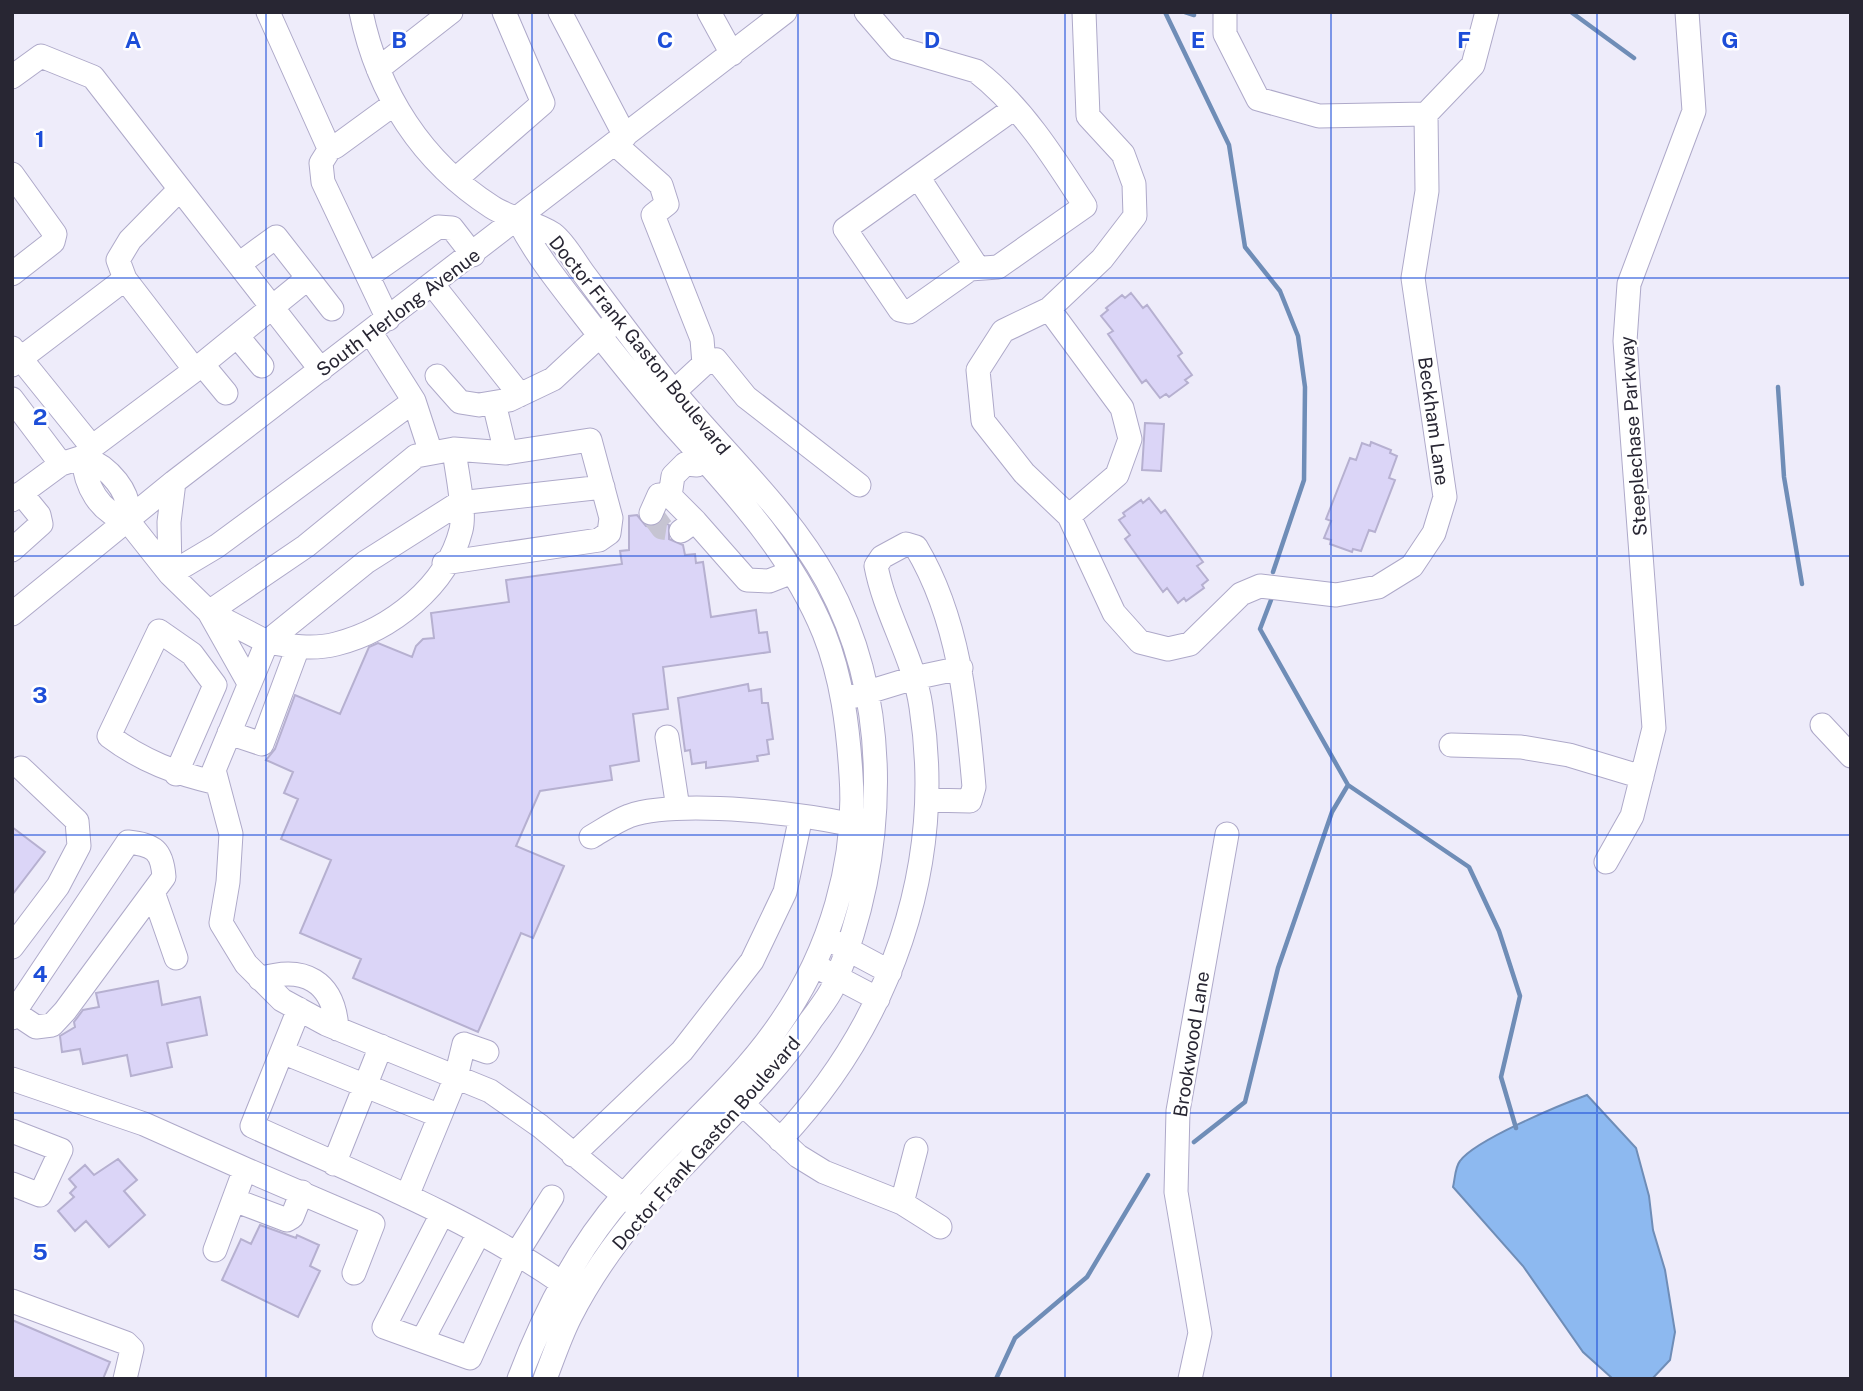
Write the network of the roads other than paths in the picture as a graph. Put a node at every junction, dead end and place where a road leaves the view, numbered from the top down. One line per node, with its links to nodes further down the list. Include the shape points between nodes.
1 (268, 12): 20 (street)
2 (361, 12): 14 (street)
3 (451, 12): 14 (street)
4 (504, 12): 23 (street, via 543,103)
5 (560, 12): 19 (street)
6 (709, 12): 13 (street)
7 (785, 12): 13 (street, South Herlong Avenue)
8 (866, 12): 17 (street, via 897,48 976,71)
9 (1084, 12): 36 (street, Beckham Lane, via 1088,116 1123,154 1134,184 1135,216 1102,259)
10 (1225, 12): 18 (street, via 1225,34 1258,99 1319,116)
11 (1487, 12): 18 (street, via 1473,65)
12 (1687, 12): 87 (street, Steeplechase Parkway, via 1695,111 1629,284 1625,341 1654,728)
13 (732, 54): 19 (street, South Herlong Avenue)
14 (378, 69): 16 (street)
15 (12, 77): 24 (street, via 41,56 93,77)
16 (394, 104): 20 (street); 23 (street, via 419,143)
17 (1013, 109): 22 (street); 28 (street, via 1085,206 998,267)
18 (1426, 114): 65 (street, Beckham Lane, via 1427,191 1413,278 1445,497 1434,533 1412,566 1378,587 1336,595 1260,586 1241,594 1190,643 1168,649 1140,642 1114,613)
19 (620, 140): 25 (street, South Herlong Avenue); 42 (street, via 661,185 667,204 653,215 702,339)
20 (331, 147): 30 (street, via 321,163 324,182)
21 (12, 174): 29 (street, via 55,234 53,242)
22 (918, 177): 28 (street); 28 (street, via 845,229 904,312)
23 (456, 179): 25 (street)
24 (180, 188): 27 (street); 32 (street, via 130,240 118,260)
25 (518, 220): 26 (street, South Herlong Avenue); 37 (street, Doctor Frank Gaston Boulevard, via 554,234); 39 (street, Doctor Frank Gaston Boulevard, via 534,252)
26 (473, 255): 30 (street, via 452,228 438,227); 33 (street, South Herlong Avenue)
27 (239, 264): 31 (street, via 276,237); 34 (street)
28 (977, 267)
29 (12, 274)
30 (368, 276): 38 (street)
31 (308, 278): 34 (street); 35 (street)
32 (125, 279): 41 (street); 44 (street)
33 (433, 285): 38 (street, South Herlong Avenue); 48 (street)
34 (272, 306): 40 (street); 45 (street)
35 (332, 309)
36 (1049, 309): 65 (street, via 1122,408 1130,439 1117,475); 65 (street, Beckham Lane, via 1003,331 978,370 983,421 1024,474)
37 (618, 320): 39 (street); 49 (street, Doctor Frank Gaston Boulevard)
38 (380, 326): 45 (street, South Herlong Avenue); 50 (street)
39 (599, 334): 48 (street, via 553,379); 49 (street, Doctor Frank Gaston Boulevard)
40 (237, 336): 43 (street); 44 (street)
41 (15, 357): 56 (street)
42 (704, 364): 49 (street); 59 (street, via 716,360 746,397)
43 (262, 366)
44 (199, 367): 47 (street); 56 (street)
45 (321, 370): 58 (street, South Herlong Avenue)
46 (437, 376): 51 (street, via 460,402)
47 (226, 393)
48 (520, 395): 51 (street)
49 (666, 399): 57 (street, Doctor Frank Gaston Boulevard); 78 (street, Doctor Frank Gaston Boulevard, via 767,496 827,580 859,656)
50 (414, 401): 54 (street); 70 (street, via 217,546)
51 (494, 403): 55 (street)
52 (15, 408): 56 (street)
53 (454, 449): 54 (street); 55 (street); 63 (street)
54 (431, 453): 71 (street, via 416,456 306,546)
55 (506, 453): 60 (street, via 590,440)
56 (78, 456): 62 (street); 66 (street, via 102,464 118,484 130,509)
57 (700, 462): 61 (street, via 685,488); 69 (street, Doctor Frank Gaston Boulevard, via 762,526)
58 (174, 482): 66 (street, South Herlong Avenue); 70 (street)
59 (859, 485)
60 (603, 487): 63 (street); 68 (street, via 611,518 609,533 598,540)
61 (671, 494): 64 (street, via 659,495); 69 (street, via 688,526 747,580 769,581)
62 (17, 497): 67 (street, via 39,515 41,524)
63 (459, 503): 68 (street, via 462,528); 73 (street, via 366,562)
64 (651, 513)
65 (1069, 516)
66 (128, 522): 70 (street); 72 (street, South Herlong Avenue)
67 (12, 550)
68 (444, 564): 74 (street, via 426,595 366,634 334,645)
69 (792, 572): 79 (street, Doctor Frank Gaston Boulevard, via 825,636)
70 (170, 573): 71 (street)
71 (209, 612): 73 (street); 77 (street)
72 (12, 614)
73 (267, 642): 74 (street); 77 (street)
74 (298, 647): 81 (street, via 262,744)
75 (961, 668): 76 (street); 76 (street, via 925,563 916,547 905,544 882,557 876,566); 89 (street, via 974,794 971,801)
76 (914, 678): 78 (street); 89 (street, via 921,707)
77 (248, 683): 81 (street)
78 (867, 691): 79 (street); 92 (street, Doctor Frank Gaston Boulevard, via 877,780)
79 (843, 701): 92 (street, Doctor Frank Gaston Boulevard, via 853,807)
80 (1822, 725): 84 (street)
81 (229, 733): 88 (street, via 214,771)
82 (667, 737): 90 (street)
83 (1451, 745): 87 (street, via 1557,753)
84 (1851, 756)
85 (21, 768): 98 (street, via 76,821 79,846 58,886)
86 (176, 774): 86 (street, via 109,736 159,631 192,654 215,685); 88 (street)
87 (1642, 777): 95 (street, Steeplechase Parkway, via 1632,816)
88 (217, 783): 103 (street, via 231,834 221,923)
89 (927, 800): 101 (street, via 920,870)
90 (678, 808): 91 (street); 94 (street, via 628,817)
91 (802, 816): 92 (street); 120 (street, via 785,892 752,961 682,1051)
92 (862, 828): 97 (street, Doctor Frank Gaston Boulevard)
93 (1227, 834): 143 (street, Brookwood Lane, via 1178,1111 1176,1192 1200,1333)
94 (591, 837)
95 (1606, 862)
96 (153, 891): 99 (street); 105 (street, via 52,1025 36,1027); 105 (street, via 164,877 163,859 149,845 128,842)
97 (836, 943): 100 (street, Doctor Frank Gaston Boulevard); 101 (street); 102 (street, Doctor Frank Gaston Boulevard)
98 (12, 947)
99 (176, 958)
100 (814, 966): 102 (street); 114 (street, Doctor Frank Gaston Boulevard, via 780,1024)
101 (890, 972): 104 (street)
102 (836, 977): 104 (street); 115 (street, Doctor Frank Gaston Boulevard, via 786,1056)
103 (260, 979): 106 (street); 107 (street, via 285,971 305,976 319,985 336,1011)
104 (878, 999): 118 (street, via 839,1070)
105 (16, 1002)
106 (299, 1009): 107 (street); 109 (street)
107 (337, 1028): 108 (street)
108 (381, 1046): 111 (street); 113 (street)
109 (282, 1052): 113 (street); 121 (street, via 252,1126)
110 (487, 1052): 111 (street, via 464,1044)
111 (456, 1077): 116 (street); 120 (street, via 490,1091)
112 (12, 1079): 122 (street, via 144,1124)
113 (365, 1086): 116 (street); 121 (street)
114 (725, 1089): 115 (street); 125 (street, Doctor Frank Gaston Boulevard)
115 (744, 1105): 118 (street); 130 (street, Doctor Frank Gaston Boulevard)
116 (440, 1116): 126 (street)
117 (12, 1131): 123 (street, via 61,1150 40,1195)
118 (780, 1140): 129 (street, via 824,1172)
119 (916, 1149): 129 (street)
120 (573, 1155): 125 (street)
121 (334, 1164): 126 (street)
122 (245, 1169): 124 (street); 128 (street)
123 (12, 1184)
124 (302, 1192): 128 (street, via 287,1220); 136 (street, via 373,1224)
125 (624, 1195): 130 (street); 137 (street, Doctor Frank Gaston Boulevard)
126 (407, 1196): 131 (street)
127 (552, 1198): 135 (street)
128 (234, 1200): 134 (street)
129 (902, 1203): 132 (street)
130 (642, 1210): 142 (street, Doctor Frank Gaston Boulevard, via 586,1288)
131 (442, 1214): 133 (street); 139 (street, via 384,1327)
132 (940, 1227)
133 (479, 1233): 135 (street); 139 (street)
134 (215, 1250)
135 (517, 1253): 137 (street); 139 (street, via 470,1358)
136 (354, 1273)
137 (562, 1283): 141 (street, Doctor Frank Gaston Boulevard)
138 (12, 1301): 140 (street, via 126,1343 132,1349)
139 (424, 1339)
140 (125, 1379)
141 (519, 1379)
142 (545, 1379)
143 (1190, 1379)

